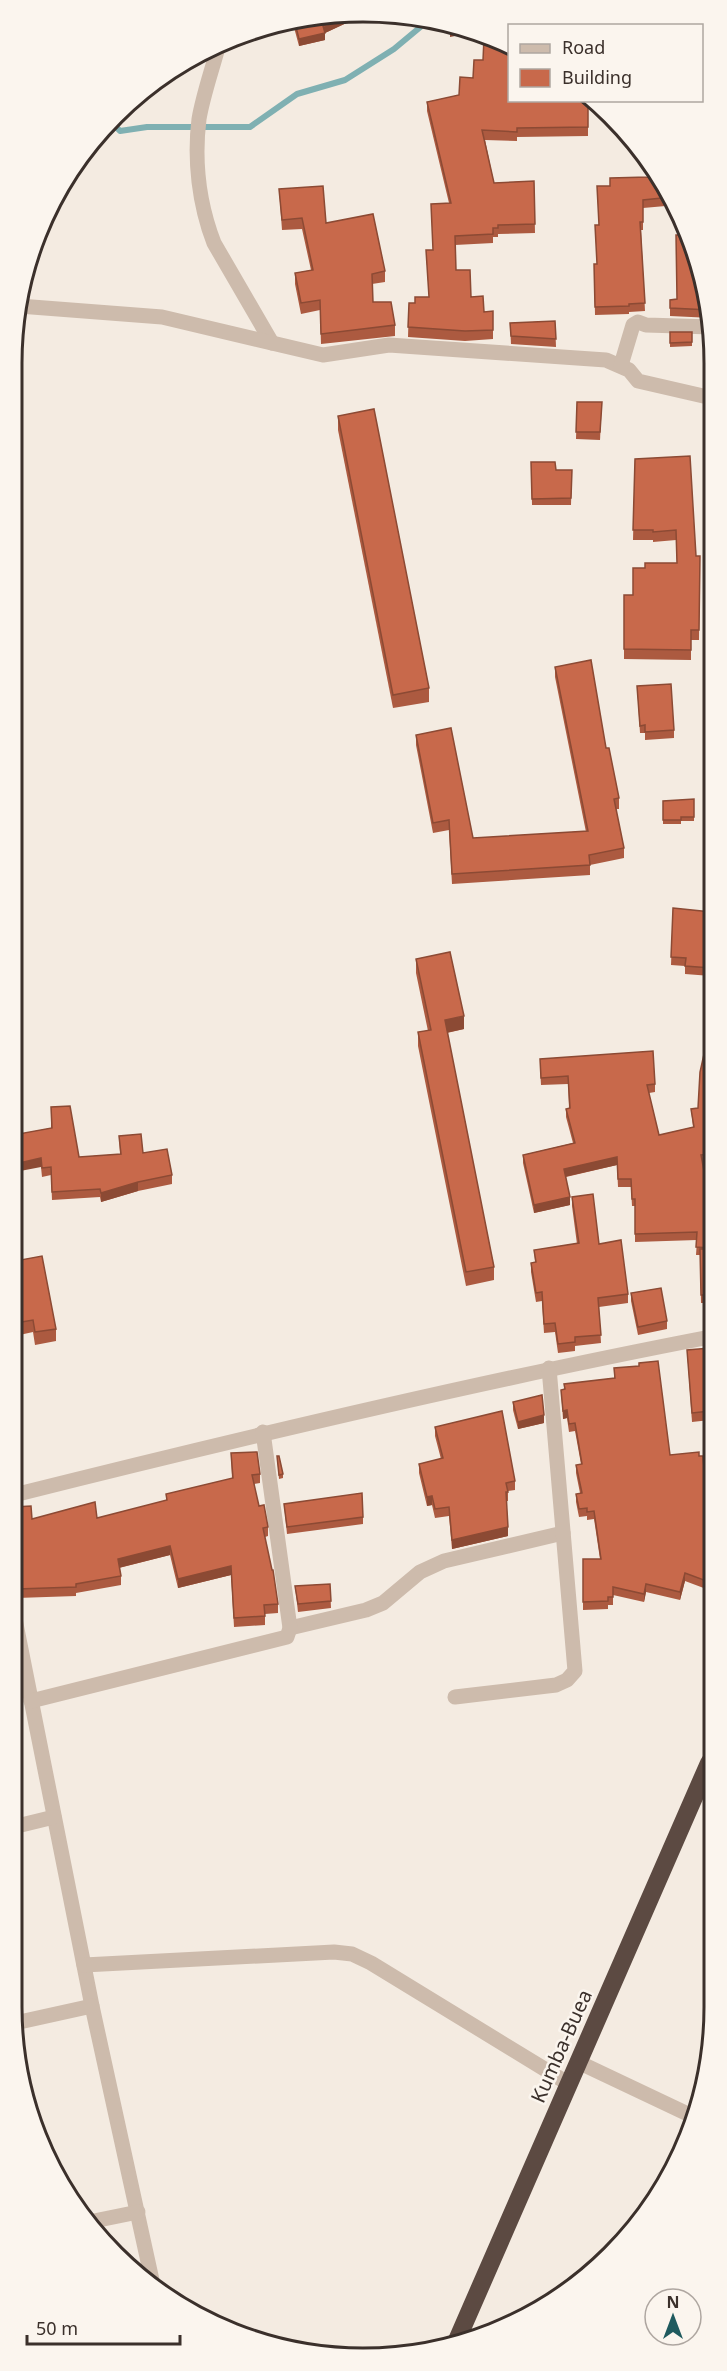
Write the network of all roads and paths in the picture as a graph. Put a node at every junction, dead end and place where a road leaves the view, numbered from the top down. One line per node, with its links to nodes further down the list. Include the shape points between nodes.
1 (216, 57): 4 (street, via 200,117 196,154 207,226)
2 (27, 307): 4 (street, via 162,317)
3 (703, 327): 5 (street, via 638,322 633,325)
4 (272, 343): 5 (street, via 323,355 389,345 606,360)
5 (621, 365): 6 (street, via 638,381)
6 (704, 396)
7 (704, 1339): 8 (street)
8 (549, 1368): 9 (street); 11 (street)
9 (263, 1432): 10 (street); 12 (street)
10 (22, 1493)
11 (563, 1533): 12 (street, via 444,1561 420,1572 383,1603); 14 (street, via 574,1671 556,1685)
12 (290, 1628): 15 (street, via 287,1637 278,1641)
13 (22, 1655): 15 (street)
14 (455, 1697)
15 (31, 1701): 17 (street)
16 (704, 1775): 22 (highway, Kumba-Buea)
17 (54, 1817): 18 (street); 19 (street)
18 (22, 1825)
19 (84, 1965): 20 (street); 23 (street, via 352,1954)
20 (92, 2006): 21 (street); 25 (street)
21 (23, 2021)
22 (578, 2062): 23 (highway, Kumba-Buea); 24 (street)
23 (569, 2084): 28 (highway, Kumba-Buea)
24 (687, 2114)
25 (138, 2212): 26 (street); 27 (street)
26 (97, 2220)
27 (151, 2274)
28 (459, 2335)

